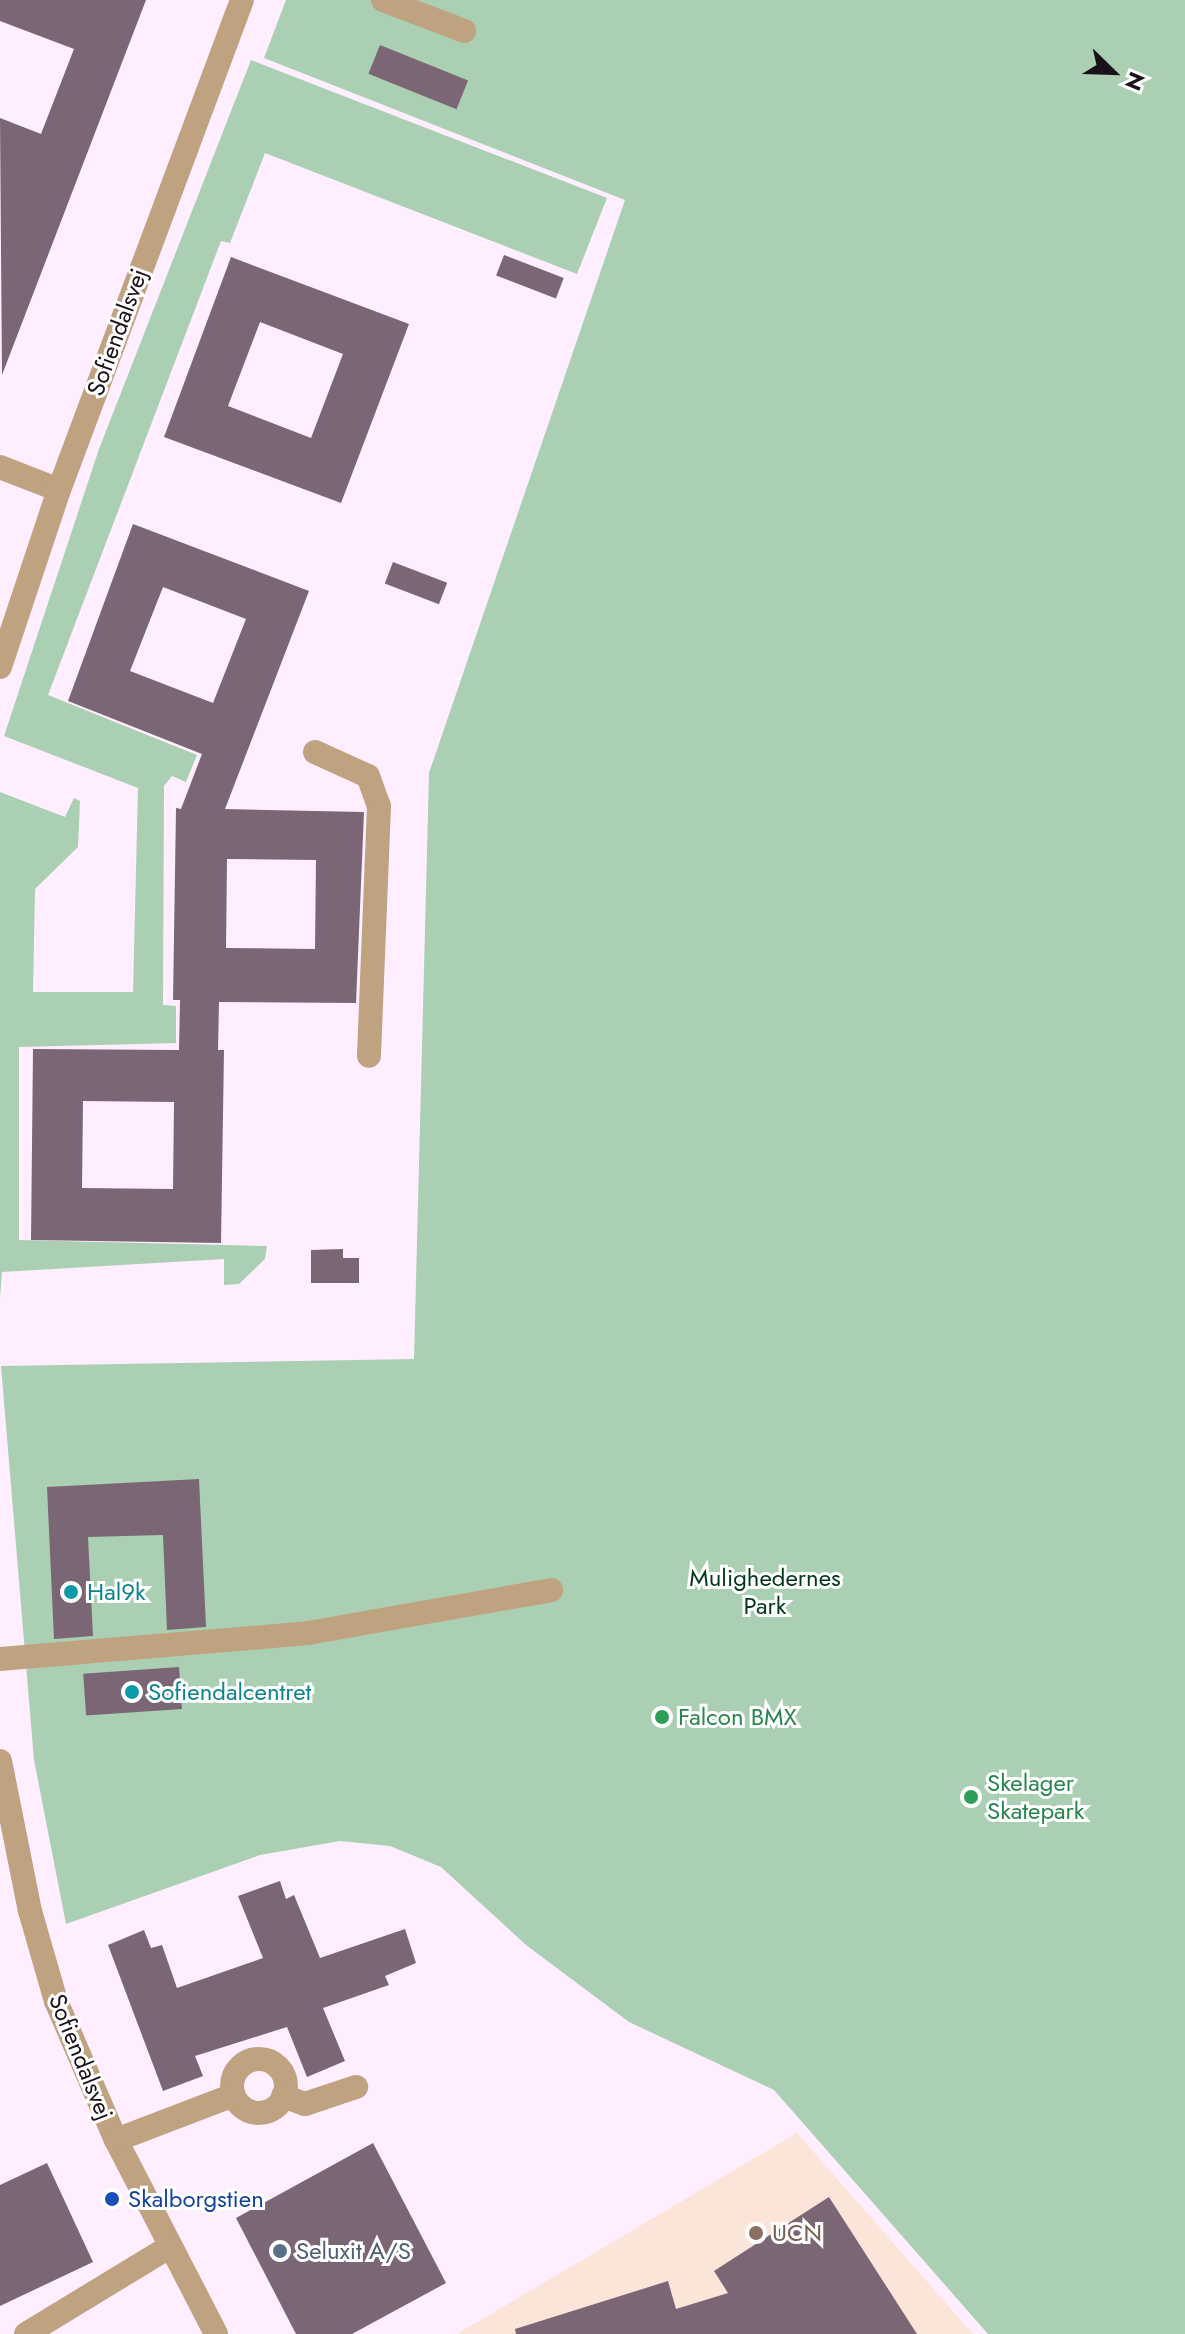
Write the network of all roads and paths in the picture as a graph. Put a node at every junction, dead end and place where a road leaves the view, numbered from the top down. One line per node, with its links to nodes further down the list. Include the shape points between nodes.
1 (242, 0): 5 (street, Sofiendalsvej)
2 (383, 0): 3 (street)
3 (464, 31)
4 (0, 467): 5 (street)
5 (59, 490): 6 (street, Sofiendalsvej)
6 (0, 667)
7 (315, 752): 8 (street, via 368,776 379,806)
8 (369, 1056)
9 (551, 1590): 10 (street, via 308,1633)
10 (0, 1659)
11 (0, 1761): 15 (street, Sofiendalsvej, via 30,1911 56,2001)
12 (356, 2087): 14 (street, via 305,2104)
13 (234, 2095): 14 (street, via 251,2113 268,2112); 14 (street, via 236,2071 249,2061 266,2060 281,2070); 15 (street)
14 (283, 2096)
15 (116, 2140): 16 (street, Sofiendalsvej)
16 (169, 2247): 17 (street); 18 (street, Sofiendalsvej)
17 (26, 2334)
18 (216, 2334)

